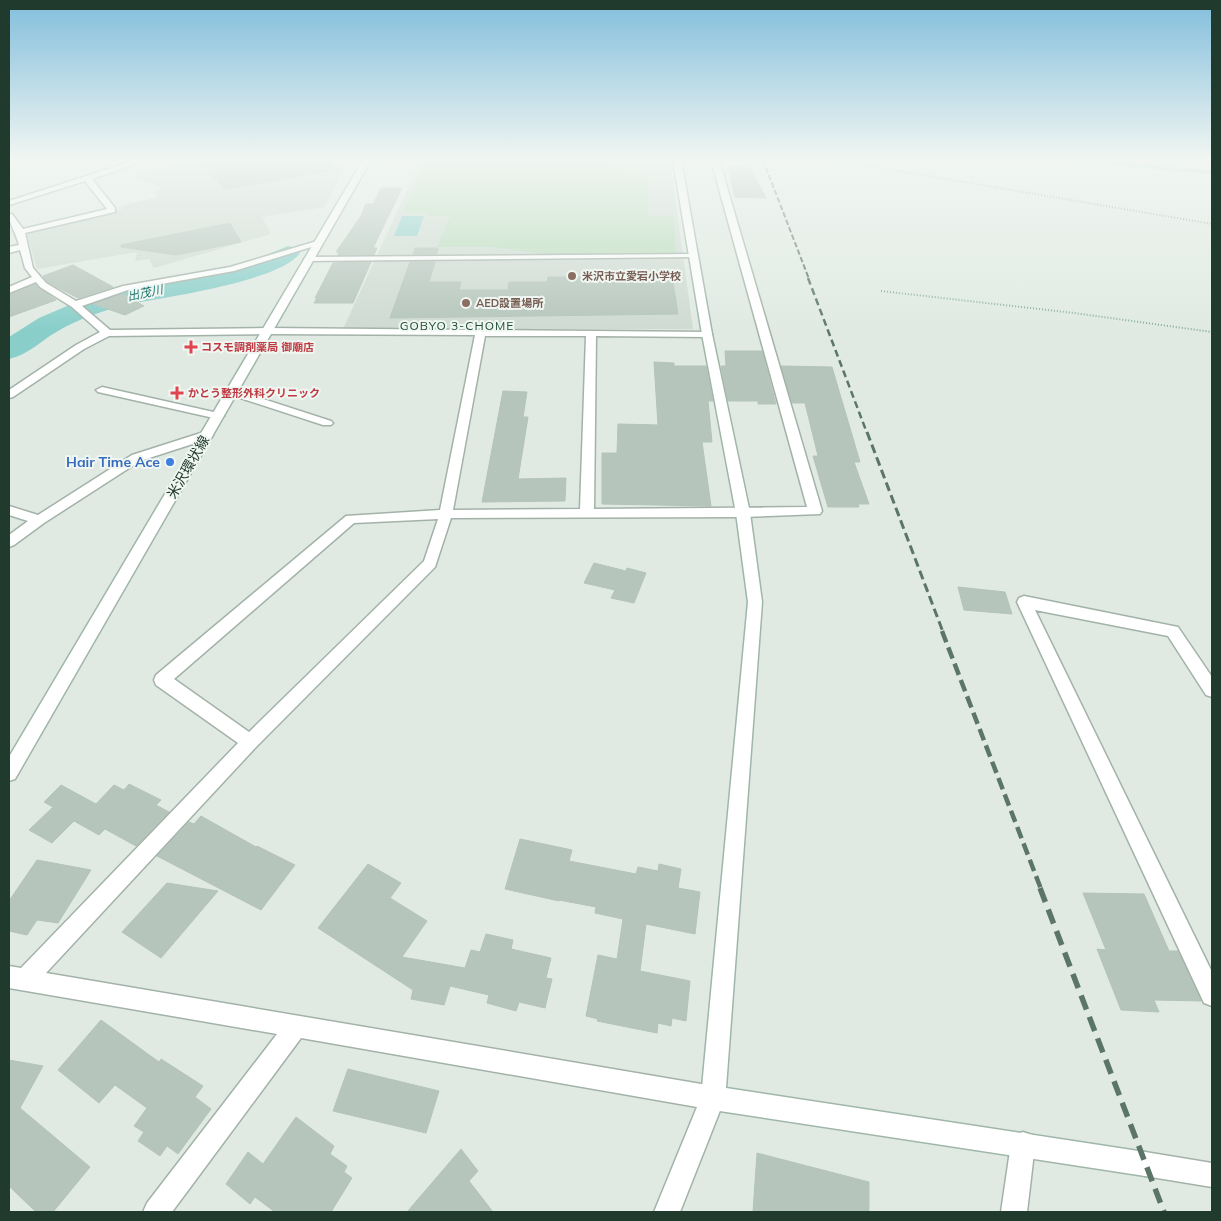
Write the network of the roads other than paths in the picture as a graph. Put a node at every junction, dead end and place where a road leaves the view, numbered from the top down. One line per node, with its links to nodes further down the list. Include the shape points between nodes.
1 (10, 217): 6 (street)
2 (83, 217): 6 (street)
3 (332, 217): 7 (street, 米沢環状線)
4 (686, 217): 10 (street)
5 (731, 217): 27 (street, via 814,511)
6 (20, 232): 8 (street)
7 (316, 244): 11 (street, 米沢環状線); 14 (street, via 231,269 126,288)
8 (24, 246): 9 (street); 12 (street, via 29,268)
9 (9, 250)
10 (693, 256): 11 (lane); 19 (street)
11 (307, 259): 15 (street, 米沢環状線)
12 (38, 278): 13 (street); 14 (street, via 43,285)
13 (9, 290)
14 (75, 305): 17 (street)
15 (267, 331): 16 (street); 17 (street); 21 (street, 米沢環状線)
16 (481, 332): 18 (street); 28 (street)
17 (108, 333): 22 (street, via 80,347)
18 (591, 333): 19 (street); 29 (street)
19 (707, 334): 27 (street)
20 (102, 390): 23 (street)
21 (232, 392): 23 (street, 米沢環状線); 24 (street)
22 (9, 395)
23 (218, 416): 25 (street, 米沢環状線)
24 (328, 424)
25 (207, 435): 30 (street, via 136,458); 34 (street, 米沢環状線)
26 (9, 510): 30 (street)
27 (743, 513): 29 (street); 38 (street, via 755,602)
28 (446, 514): 29 (street); 33 (street, via 430,563); 33 (street, via 350,519 162,680)
29 (587, 514)
30 (39, 520): 31 (street)
31 (9, 542)
32 (1212, 690): 36 (street, via 1173,631 1024,602)
33 (250, 742): 35 (street)
34 (9, 773)
35 (17, 978): 37 (street)
36 (1212, 995)
37 (297, 1026): 38 (street); 41 (street)
38 (713, 1098): 39 (street); 42 (street)
39 (1023, 1144): 40 (street); 43 (street)
40 (1212, 1175)
41 (156, 1212)
42 (666, 1212)
43 (1014, 1212)

